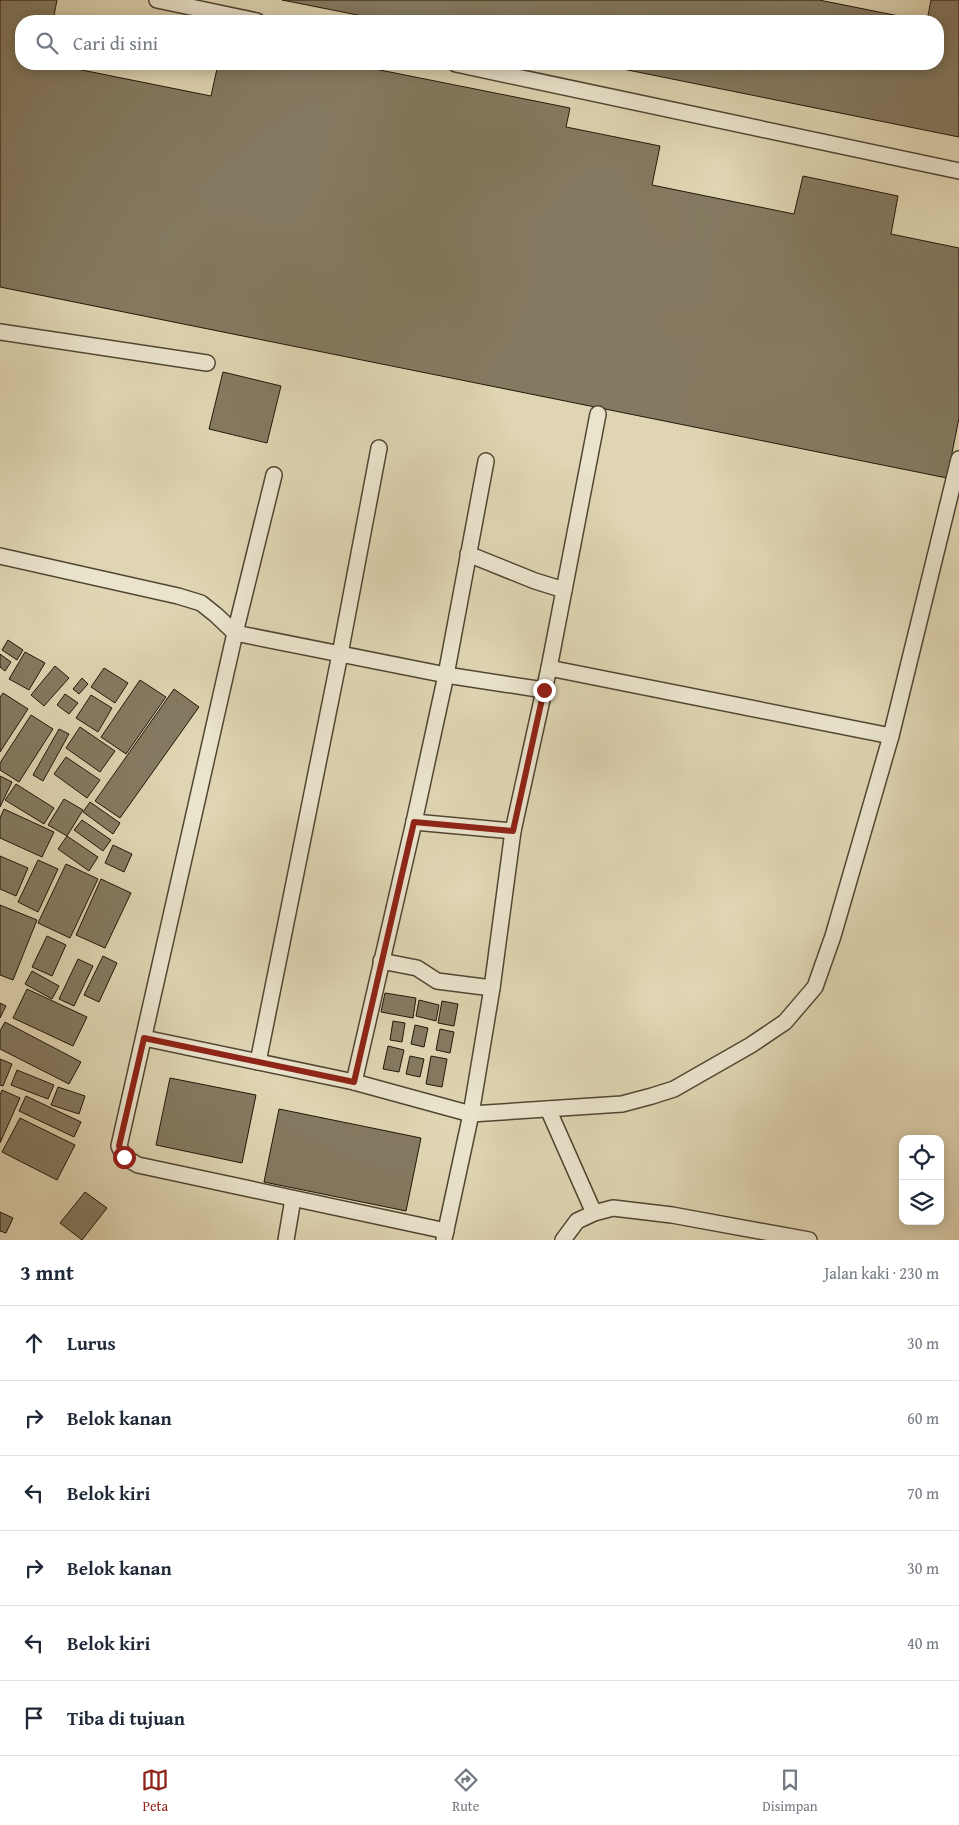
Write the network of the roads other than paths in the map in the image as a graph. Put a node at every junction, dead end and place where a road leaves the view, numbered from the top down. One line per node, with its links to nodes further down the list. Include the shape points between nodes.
1 (157, 0): 2 (lane)
2 (228, 15)
3 (484, 70): 4 (lane)
4 (959, 171)
5 (0, 332): 6 (lane)
6 (207, 363)
7 (598, 414): 14 (lane)
8 (379, 448): 16 (lane)
9 (959, 459): 20 (lane)
10 (486, 461): 12 (lane)
11 (274, 475): 15 (lane)
12 (468, 554): 14 (lane); 18 (lane)
13 (0, 556): 15 (lane, via 178,596 201,604)
14 (564, 590): 17 (lane)
15 (235, 633): 16 (lane); 25 (lane)
16 (340, 654): 18 (lane); 26 (lane)
17 (549, 668): 19 (lane); 20 (lane)
18 (446, 675): 19 (lane); 21 (lane)
19 (544, 690): 22 (lane)
20 (891, 736): 28 (lane, via 833,936 814,987 785,1022 674,1089 622,1104)
21 (414, 822): 22 (lane); 23 (lane)
22 (513, 831): 24 (lane)
23 (381, 961): 24 (lane, via 417,968 437,981); 27 (lane)
24 (492, 988): 29 (lane)
25 (144, 1038): 26 (lane); 30 (lane, via 119,1146 124,1157 138,1165)
26 (258, 1062): 27 (lane)
27 (354, 1082): 29 (lane)
28 (548, 1109): 29 (lane); 31 (lane)
29 (471, 1114): 32 (lane)
30 (293, 1199): 32 (lane); 33 (lane)
31 (594, 1213): 34 (lane, via 577,1221); 35 (lane, via 613,1208 672,1215)
32 (445, 1235)
33 (286, 1240)
34 (563, 1240)
35 (809, 1240)

